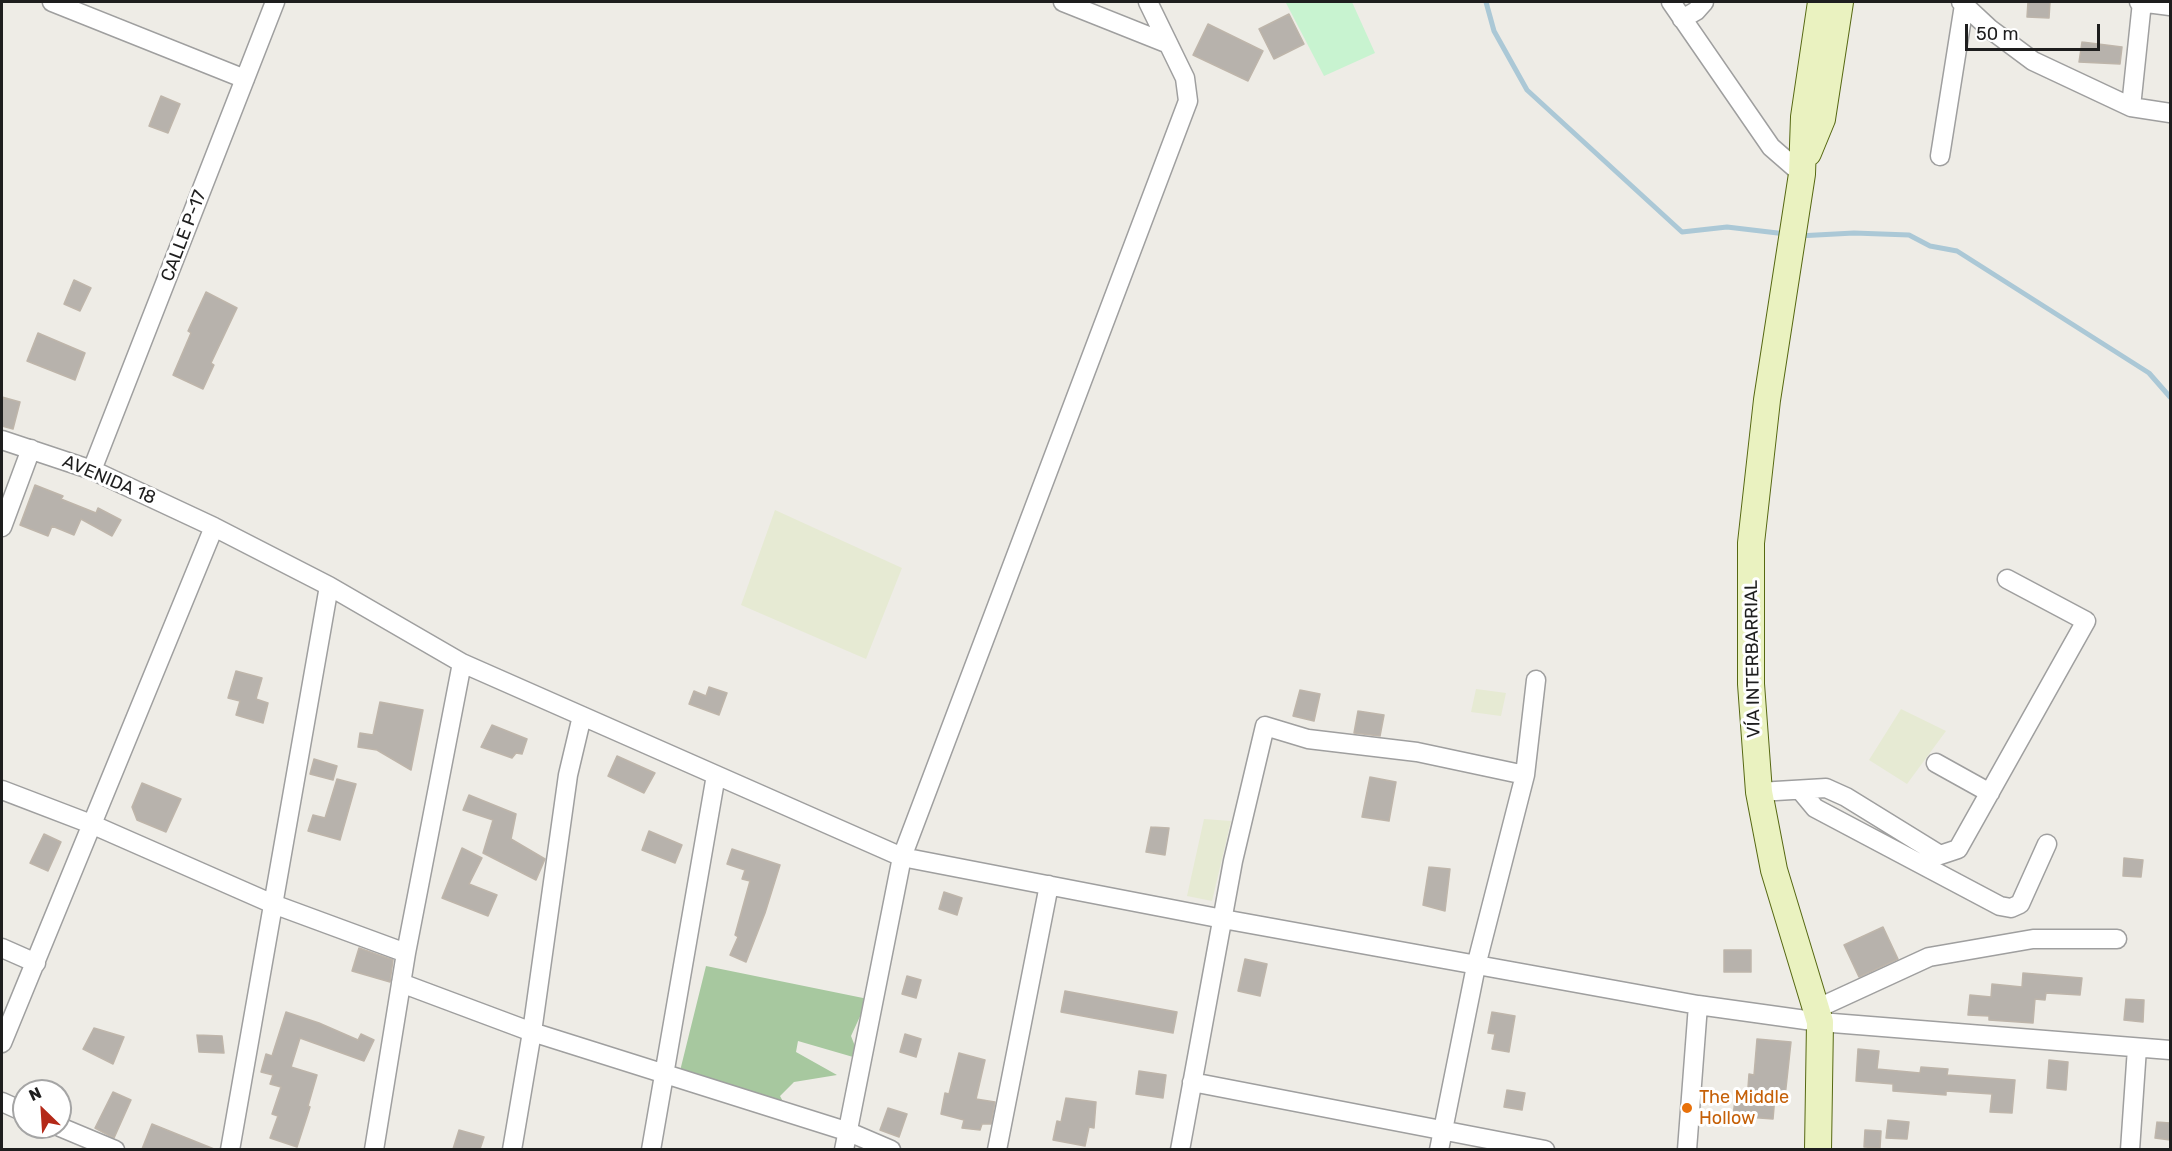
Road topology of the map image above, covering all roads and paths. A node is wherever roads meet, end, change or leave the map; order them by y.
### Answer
1 (52, 2) edge
2 (275, 2) edge
3 (1063, 2) edge
4 (1148, 2) edge
5 (1671, 2) edge
6 (1704, 2) edge
7 (1821, 2) edge
8 (1840, 2) edge
9 (2141, 2) edge
10 (1963, 3) edge
11 (2170, 6) edge
12 (1682, 19) junction
13 (1166, 42) junction
14 (245, 79) junction
15 (2131, 107) junction
16 (2170, 112) edge
17 (1940, 156) dead end
18 (1802, 175) junction
19 (2, 440) edge
20 (31, 449) junction
21 (92, 470) junction
22 (2, 527) edge
23 (214, 527) junction
24 (2007, 579) dead end
25 (329, 586) junction
26 (462, 663) junction
27 (1536, 680) dead end
28 (582, 716) junction
29 (1936, 763) dead end
30 (716, 775) junction
31 (1525, 775) junction
32 (2, 790) edge
33 (1800, 790) junction
34 (1759, 792) junction
35 (1990, 794) junction
36 (91, 824) junction
37 (2047, 844) dead end
38 (902, 857) junction
39 (1048, 885) junction
40 (273, 904) junction
41 (1223, 919) junction
42 (2117, 939) dead end
43 (2, 948) edge
44 (406, 952) junction
45 (36, 963) junction
46 (1476, 966) junction
47 (401, 982) junction
48 (1698, 1005) junction
49 (1818, 1015) junction
50 (532, 1032) junction
51 (2, 1043) edge
52 (2137, 1048) junction
53 (2170, 1050) edge
54 (664, 1074) junction
55 (1192, 1082) junction
56 (1443, 1130) junction
57 (72, 1131) edge
58 (846, 1141) edge
59 (116, 1149) edge
60 (230, 1149) edge
61 (374, 1149) edge
62 (512, 1149) edge
63 (651, 1149) edge
64 (891, 1149) edge
65 (997, 1149) edge
66 (1180, 1149) edge
67 (1439, 1149) edge
68 (1545, 1149) edge
69 (1687, 1149) edge
70 (1818, 1149) edge
71 (2130, 1149) edge

1 - 14 street
2 - 14 street, CALLE P-17
3 - 13 street
4 - 13 street
5 - 12 street
6 - 12 street
7 - 18 main road, VÍA INTERBARRIAL
8 - 18 main road, VÍA INTERBARRIAL
9 - 11 street
9 - 15 street
10 - 15 street
10 - 17 street
12 - 18 street
13 - 38 street
14 - 21 street, CALLE P-17
15 - 16 street
18 - 34 main road, VÍA INTERBARRIAL
19 - 20 street, AVENIDA 18
20 - 21 street, AVENIDA 18
20 - 22 street
21 - 23 street, AVENIDA 18
23 - 25 street, AVENIDA 18
23 - 36 street
24 - 35 street
25 - 26 street, AVENIDA 18
25 - 40 street
26 - 28 street, AVENIDA 18
26 - 44 street
27 - 31 street
28 - 30 street, AVENIDA 18
28 - 50 street
29 - 35 street
30 - 38 street, AVENIDA 18
30 - 54 street
31 - 41 street
31 - 46 street
32 - 36 street
33 - 34 street
33 - 35 street
33 - 37 street
34 - 49 main road, VÍA INTERBARRIAL
36 - 40 street
36 - 45 street
38 - 39 street, AVENIDA 18
38 - 58 street
39 - 41 street, AVENIDA 18
39 - 65 street
40 - 44 street
40 - 60 street
41 - 46 street, AVENIDA 18
41 - 55 street
42 - 49 street
43 - 45 street
44 - 47 street
45 - 51 street
46 - 48 street, AVENIDA 18
46 - 56 street
47 - 50 street
47 - 61 street
48 - 49 street, AVENIDA 18
48 - 69 street
49 - 52 street, AVENIDA 18
49 - 70 main road, VÍA INTERBARRIAL
50 - 54 street
50 - 62 street
52 - 53 street, AVENIDA 18
52 - 71 street
54 - 58 street
54 - 63 street
55 - 56 street
55 - 66 street
56 - 67 street
56 - 68 street
57 - 59 street
58 - 64 street

